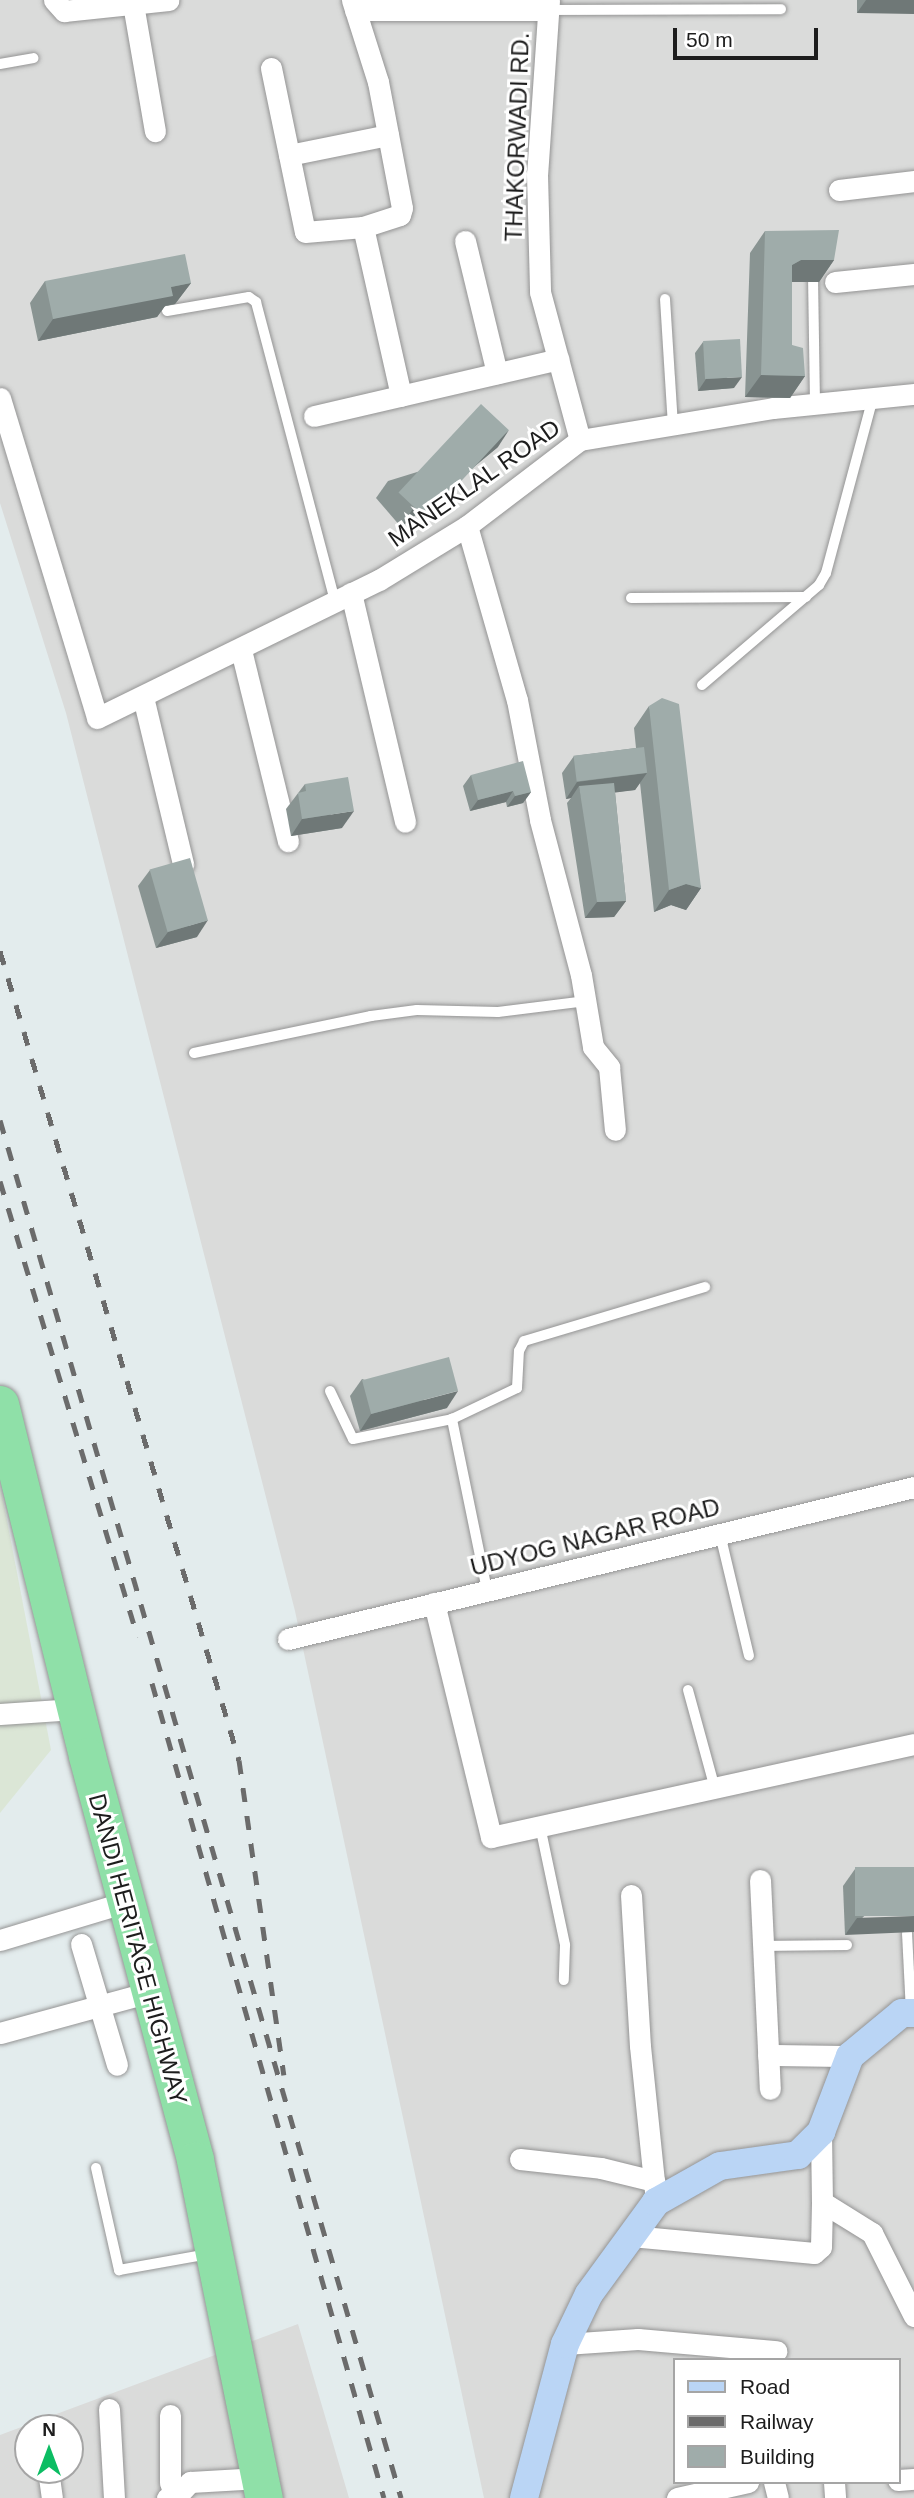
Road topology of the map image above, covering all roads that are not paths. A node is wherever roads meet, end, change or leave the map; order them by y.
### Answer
1 (54, 0) edge
2 (168, 0) edge
3 (133, 4) junction
4 (354, 5) edge
5 (454, 5) edge
6 (548, 5) edge
7 (781, 9) dead end
8 (33, 58) dead end
9 (0, 64) edge
10 (271, 68) dead end
11 (155, 131) dead end
12 (388, 135) junction
13 (289, 155) junction
14 (914, 181) edge
15 (839, 190) dead end
16 (363, 227) junction
17 (465, 241) dead end
18 (914, 274) edge
19 (813, 276) edge
20 (835, 282) dead end
21 (665, 299) dead end
22 (167, 311) edge
23 (558, 359) junction
24 (497, 373) junction
25 (914, 394) edge
26 (401, 396) junction
27 (0, 398) edge
28 (873, 398) junction
29 (815, 404) junction
30 (314, 416) dead end
31 (673, 425) junction
32 (580, 439) junction
33 (467, 526) junction
34 (343, 597) junction
35 (806, 597) junction
36 (631, 598) dead end
37 (241, 650) junction
38 (702, 685) dead end
39 (144, 697) junction
40 (405, 822) dead end
41 (288, 841) dead end
42 (183, 864) edge
43 (586, 1001) junction
44 (194, 1053) dead end
45 (615, 1130) dead end
46 (705, 1287) dead end
47 (330, 1391) dead end
48 (0, 1404) edge
49 (452, 1419) junction
50 (8, 1468) edge
51 (914, 1487) edge
52 (720, 1534) junction
53 (487, 1590) junction
54 (434, 1603) junction
55 (288, 1639) dead end
56 (749, 1656) dead end
57 (688, 1690) dead end
58 (75, 1709) junction
59 (0, 1714) edge
60 (914, 1744) edge
61 (714, 1785) junction
62 (540, 1826) junction
63 (760, 1880) dead end
64 (631, 1895) dead end
65 (126, 1902) junction
66 (907, 1933) edge
67 (0, 1940) edge
68 (81, 1944) dead end
69 (847, 1945) dead end
70 (763, 1946) junction
71 (564, 1980) dead end
72 (150, 1992) junction
73 (100, 2006) junction
74 (912, 2013) edge
75 (0, 2033) edge
76 (768, 2055) junction
77 (850, 2056) junction
78 (117, 2065) dead end
79 (770, 2090) dead end
80 (821, 2133) junction
81 (520, 2159) dead end
82 (96, 2168) dead end
83 (655, 2191) junction
84 (822, 2202) junction
85 (631, 2236) junction
86 (214, 2253) junction
87 (914, 2316) edge
88 (565, 2344) junction
89 (776, 2351) dead end
90 (109, 2409) dead end
91 (170, 2414) dead end
92 (735, 2484) edge
93 (262, 2488) edge
94 (685, 2492) edge
95 (114, 2498) edge
96 (173, 2498) edge
97 (524, 2498) edge

1 - 3 street
2 - 3 street
3 - 11 street
4 - 5 street
4 - 12 street
5 - 6 street
6 - 7 lane
6 - 23 street, THAKORWADI RD.
8 - 9 lane
10 - 13 street
12 - 13 street
12 - 16 street
13 - 16 street
14 - 15 street
16 - 26 street
17 - 24 street
18 - 20 street
19 - 29 lane
21 - 31 lane
22 - 34 lane
23 - 24 street
23 - 32 street, THAKORWADI RD.
24 - 26 street
25 - 28 street, MANEKLAL ROAD
26 - 30 street
27 - 39 street, MANEKLAL ROAD
28 - 29 street, MANEKLAL ROAD
28 - 35 lane
29 - 31 street, MANEKLAL ROAD
31 - 32 street, MANEKLAL ROAD
32 - 33 street, MANEKLAL ROAD
33 - 34 street, MANEKLAL ROAD
33 - 43 street
34 - 37 street, MANEKLAL ROAD
34 - 40 street
35 - 36 lane
35 - 38 lane
37 - 39 street, MANEKLAL ROAD
37 - 41 street
39 - 42 street
43 - 44 lane
43 - 45 street
46 - 49 lane
47 - 49 lane
48 - 50 highway, DANDI HERITAGE HIGHWAY
49 - 53 lane
50 - 58 highway, DANDI HERITAGE HIGHWAY
51 - 52 street, UDYOG NAGAR ROAD
52 - 53 street, UDYOG NAGAR ROAD
52 - 56 lane
53 - 54 street, UDYOG NAGAR ROAD
54 - 55 street, UDYOG NAGAR ROAD
54 - 62 street
57 - 61 lane
58 - 59 street
58 - 65 highway, DANDI HERITAGE HIGHWAY
60 - 61 street
61 - 62 street
62 - 71 lane
63 - 70 street
64 - 83 street
65 - 67 street
65 - 72 highway, DANDI HERITAGE HIGHWAY
66 - 74 lane
68 - 73 street
69 - 70 lane
70 - 76 street
72 - 73 street
72 - 86 highway, DANDI HERITAGE HIGHWAY
73 - 75 street
73 - 78 street
74 - 77 main road
76 - 77 street
76 - 79 street
77 - 80 main road
80 - 83 main road
80 - 84 street
81 - 83 street
82 - 86 lane
83 - 85 main road
84 - 85 street
84 - 87 street
85 - 88 main road
86 - 93 highway, DANDI HERITAGE HIGHWAY
88 - 89 street
88 - 97 main road
90 - 95 street
91 - 96 street
92 - 94 street
93 - 96 street

